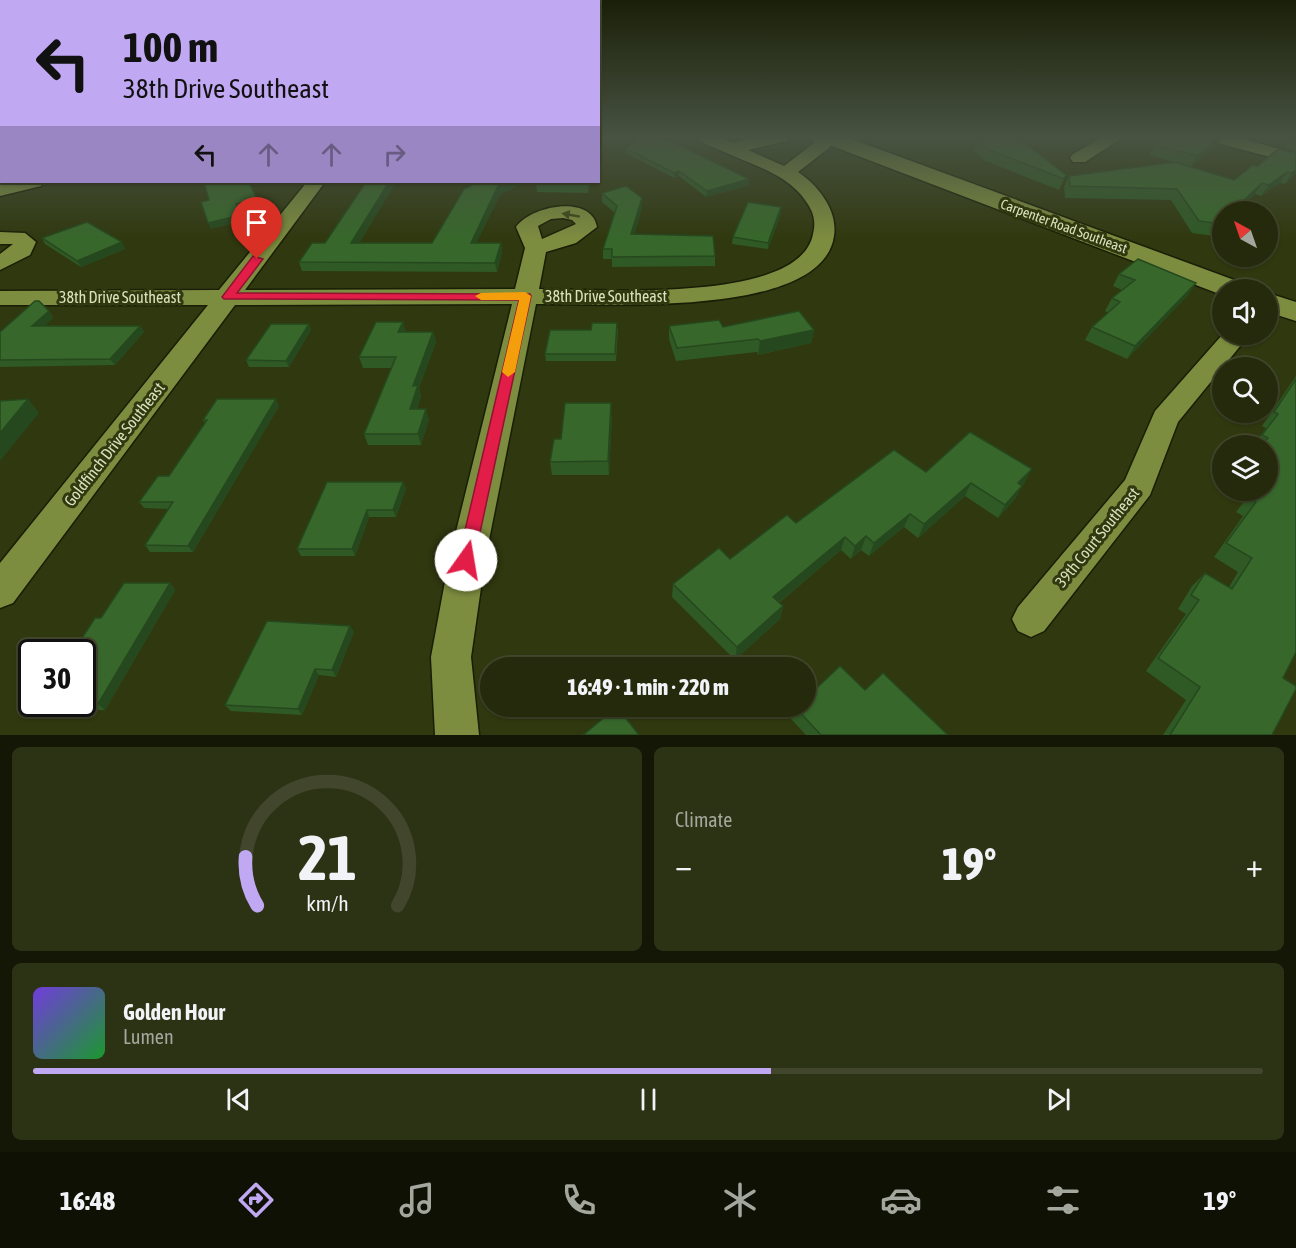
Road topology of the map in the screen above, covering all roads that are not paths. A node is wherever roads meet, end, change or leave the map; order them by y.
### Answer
1 (782, 171) edge
2 (918, 171) edge
3 (786, 173) joint
4 (30, 183) edge
5 (309, 183) edge
6 (0, 190) edge
7 (0, 238) edge
8 (536, 248) dead end
9 (0, 263) edge
10 (1212, 281) edge
11 (525, 296) junction
12 (228, 297) junction
13 (0, 298) edge
14 (1278, 306) edge
15 (1296, 312) edge
16 (1228, 345) edge
17 (0, 591) edge
18 (1031, 619) dead end
19 (457, 735) edge

1 - 3 street, 38th Drive Southeast
2 - 10 street, Carpenter Road Southeast
3 - 11 street, 38th Drive Southeast
4 - 6 street
5 - 12 street, Goldfinch Drive Southeast
7 - 9 street
8 - 11 street
11 - 12 street, 38th Drive Southeast
11 - 19 street
12 - 13 street, 38th Drive Southeast
12 - 17 street, Goldfinch Drive Southeast
14 - 15 street
16 - 18 street, 39th Court Southeast

